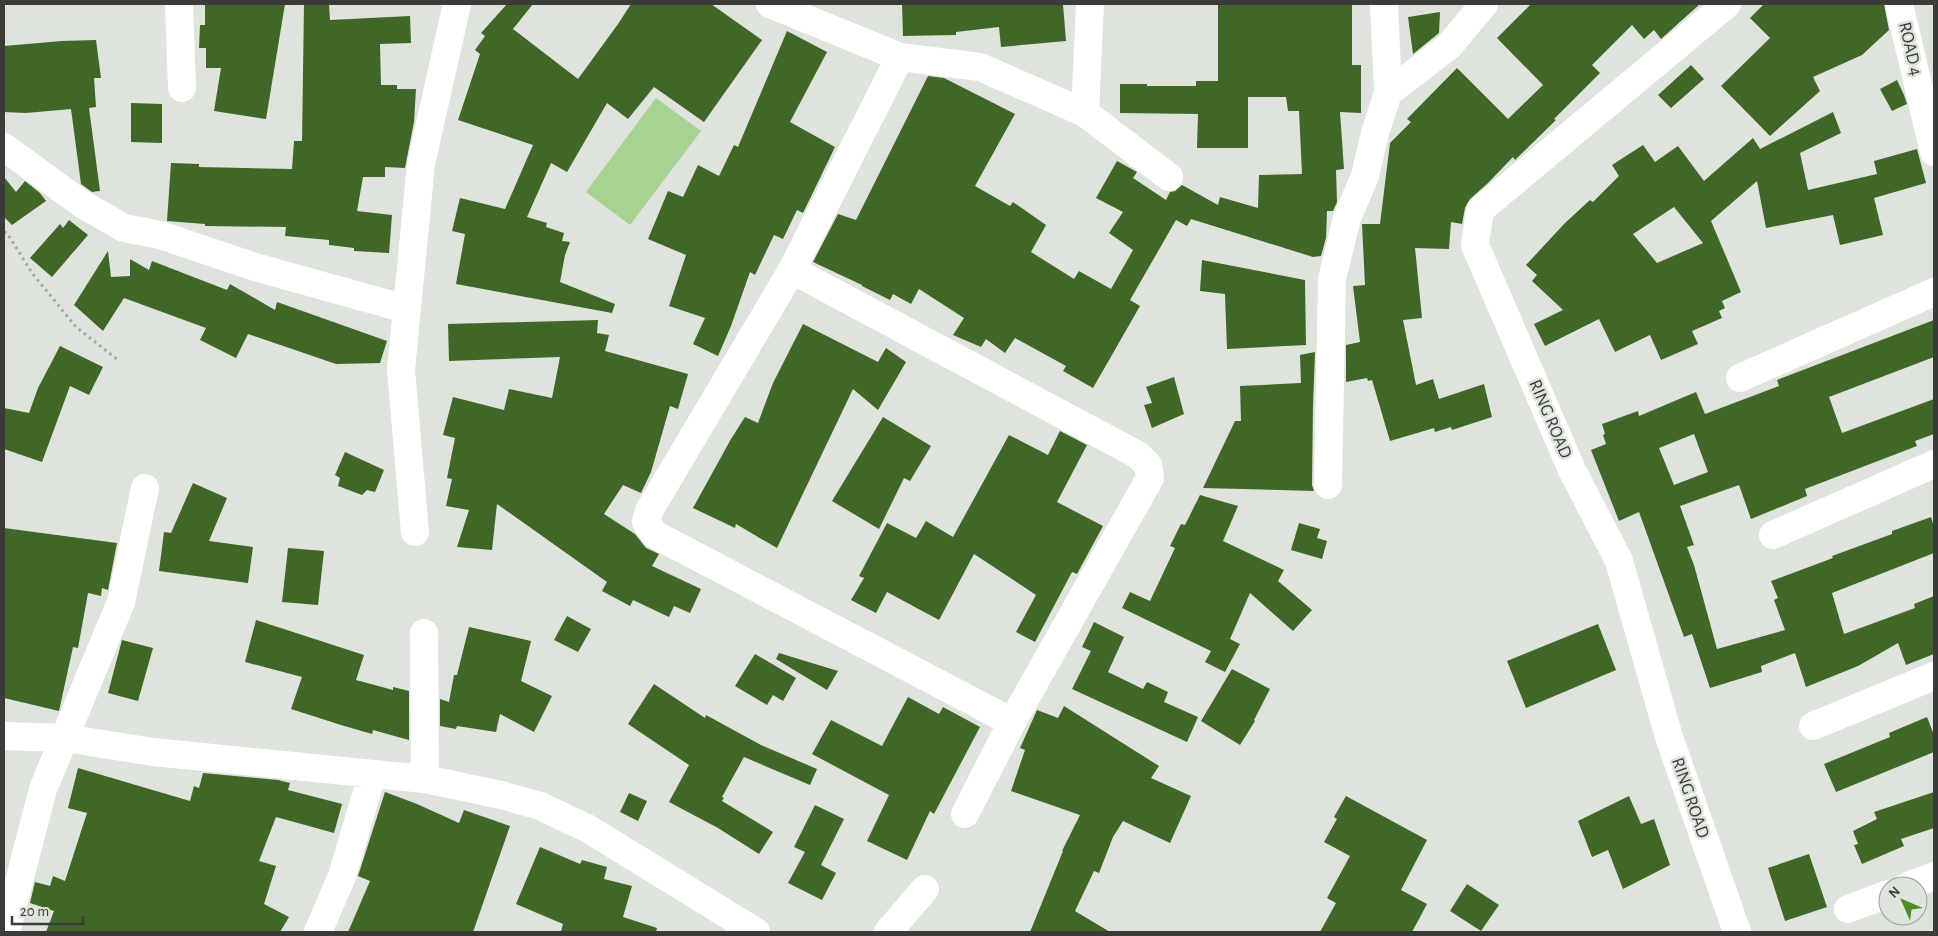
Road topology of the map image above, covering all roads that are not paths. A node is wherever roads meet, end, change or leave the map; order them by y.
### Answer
1 (179, 4) edge
2 (457, 4) edge
3 (770, 4) edge
4 (1090, 4) edge
5 (1384, 4) edge
6 (1484, 4) edge
7 (1727, 4) edge
8 (1899, 4) edge
9 (900, 57) junction
10 (182, 88) dead end
11 (1388, 93) junction
12 (1085, 113) junction
13 (4, 148) edge
14 (1934, 152) edge
15 (1169, 177) dead end
16 (792, 270) junction
17 (1934, 292) edge
18 (406, 309) junction
19 (1740, 378) dead end
20 (1934, 464) edge
21 (1328, 485) dead end
22 (145, 488) dead end
23 (415, 532) dead end
24 (1773, 535) dead end
25 (424, 633) dead end
26 (1934, 676) edge
27 (1012, 722) junction
28 (1813, 726) dead end
29 (4, 736) edge
30 (65, 738) junction
31 (372, 775) junction
32 (426, 779) junction
33 (965, 814) dead end
34 (925, 888) dead end
35 (1878, 898) edge
36 (1848, 909) dead end
37 (6, 932) edge
38 (318, 932) edge
39 (756, 932) edge
40 (888, 932) edge
41 (1737, 932) edge

1 - 10 street
2 - 18 street
3 - 9 street
4 - 12 street
5 - 11 street
6 - 11 street
7 - 41 street, RING ROAD
8 - 14 street, ROAD 4
9 - 12 street
9 - 16 street
11 - 21 street
12 - 15 street
13 - 18 street
16 - 27 street
16 - 27 street
17 - 19 street
18 - 23 street
20 - 24 street
22 - 30 street
25 - 32 street
26 - 28 street
27 - 33 street
29 - 30 street
30 - 31 street
30 - 37 street
31 - 32 street
31 - 38 street
32 - 39 street
34 - 40 street
35 - 36 street

